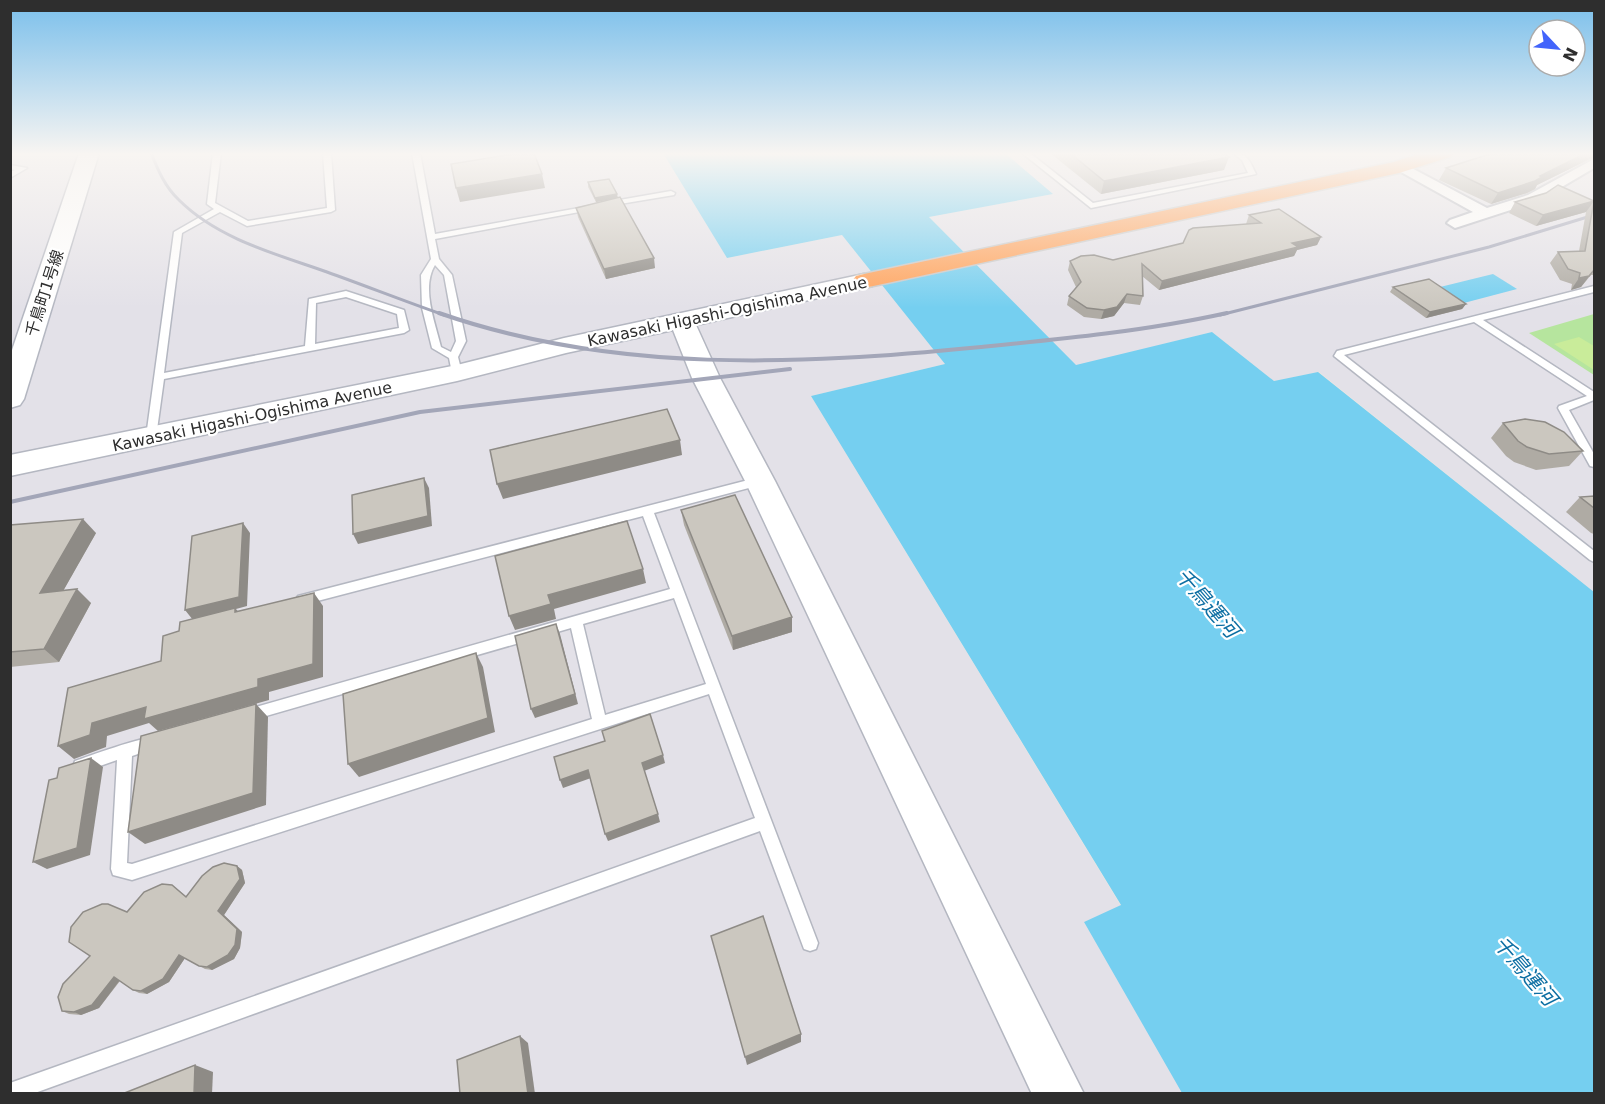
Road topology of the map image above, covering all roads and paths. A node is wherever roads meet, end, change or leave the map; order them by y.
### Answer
1 (72, 205) edge
2 (212, 205) edge
3 (331, 205) edge
4 (426, 205) edge
5 (608, 205) edge
6 (1221, 205) edge
7 (1470, 205) edge
8 (1513, 205) edge
9 (219, 209) junction
10 (1486, 213) junction
11 (1455, 223) dead end
12 (432, 237) junction
13 (435, 259) junction
14 (864, 281) joint
15 (1593, 291) edge
16 (1476, 319) junction
17 (682, 321) junction
18 (310, 349) junction
19 (455, 365) junction
20 (159, 377) junction
21 (1594, 397) edge
22 (10, 399) edge
23 (151, 437) junction
24 (1594, 464) edge
25 (10, 466) edge
26 (760, 481) junction
27 (647, 510) junction
28 (1594, 557) edge
29 (678, 592) junction
30 (291, 602) edge
31 (576, 621) junction
32 (713, 687) junction
33 (238, 718) edge
34 (600, 723) junction
35 (170, 737) edge
36 (125, 750) junction
37 (73, 768) edge
38 (765, 822) junction
39 (810, 943) dead end
40 (10, 1092) edge
41 (1059, 1094) edge

1 - 22 street, 千鳥町1号線
2 - 9 lane
3 - 9 lane
4 - 12 lane
5 - 12 lane
6 - 14 highway, Kawasaki Higashi-Ogishima Avenue
7 - 10 street
8 - 10 street
9 - 20 lane
10 - 11 street
12 - 13 lane
13 - 19 lane
13 - 19 lane
14 - 17 street, Kawasaki Higashi-Ogishima Avenue
15 - 16 lane
16 - 21 lane
16 - 28 lane
17 - 19 street, Kawasaki Higashi-Ogishima Avenue
17 - 26 street
18 - 18 lane
18 - 20 lane
19 - 23 street, Kawasaki Higashi-Ogishima Avenue
20 - 23 lane
21 - 24 lane
23 - 25 street, Kawasaki Higashi-Ogishima Avenue
26 - 27 lane
26 - 41 street
27 - 29 lane
27 - 30 lane
29 - 31 lane
29 - 32 lane
31 - 33 lane
31 - 34 lane
32 - 34 lane
32 - 38 lane
34 - 36 lane
35 - 36 lane
36 - 37 lane
38 - 39 lane
38 - 40 lane

